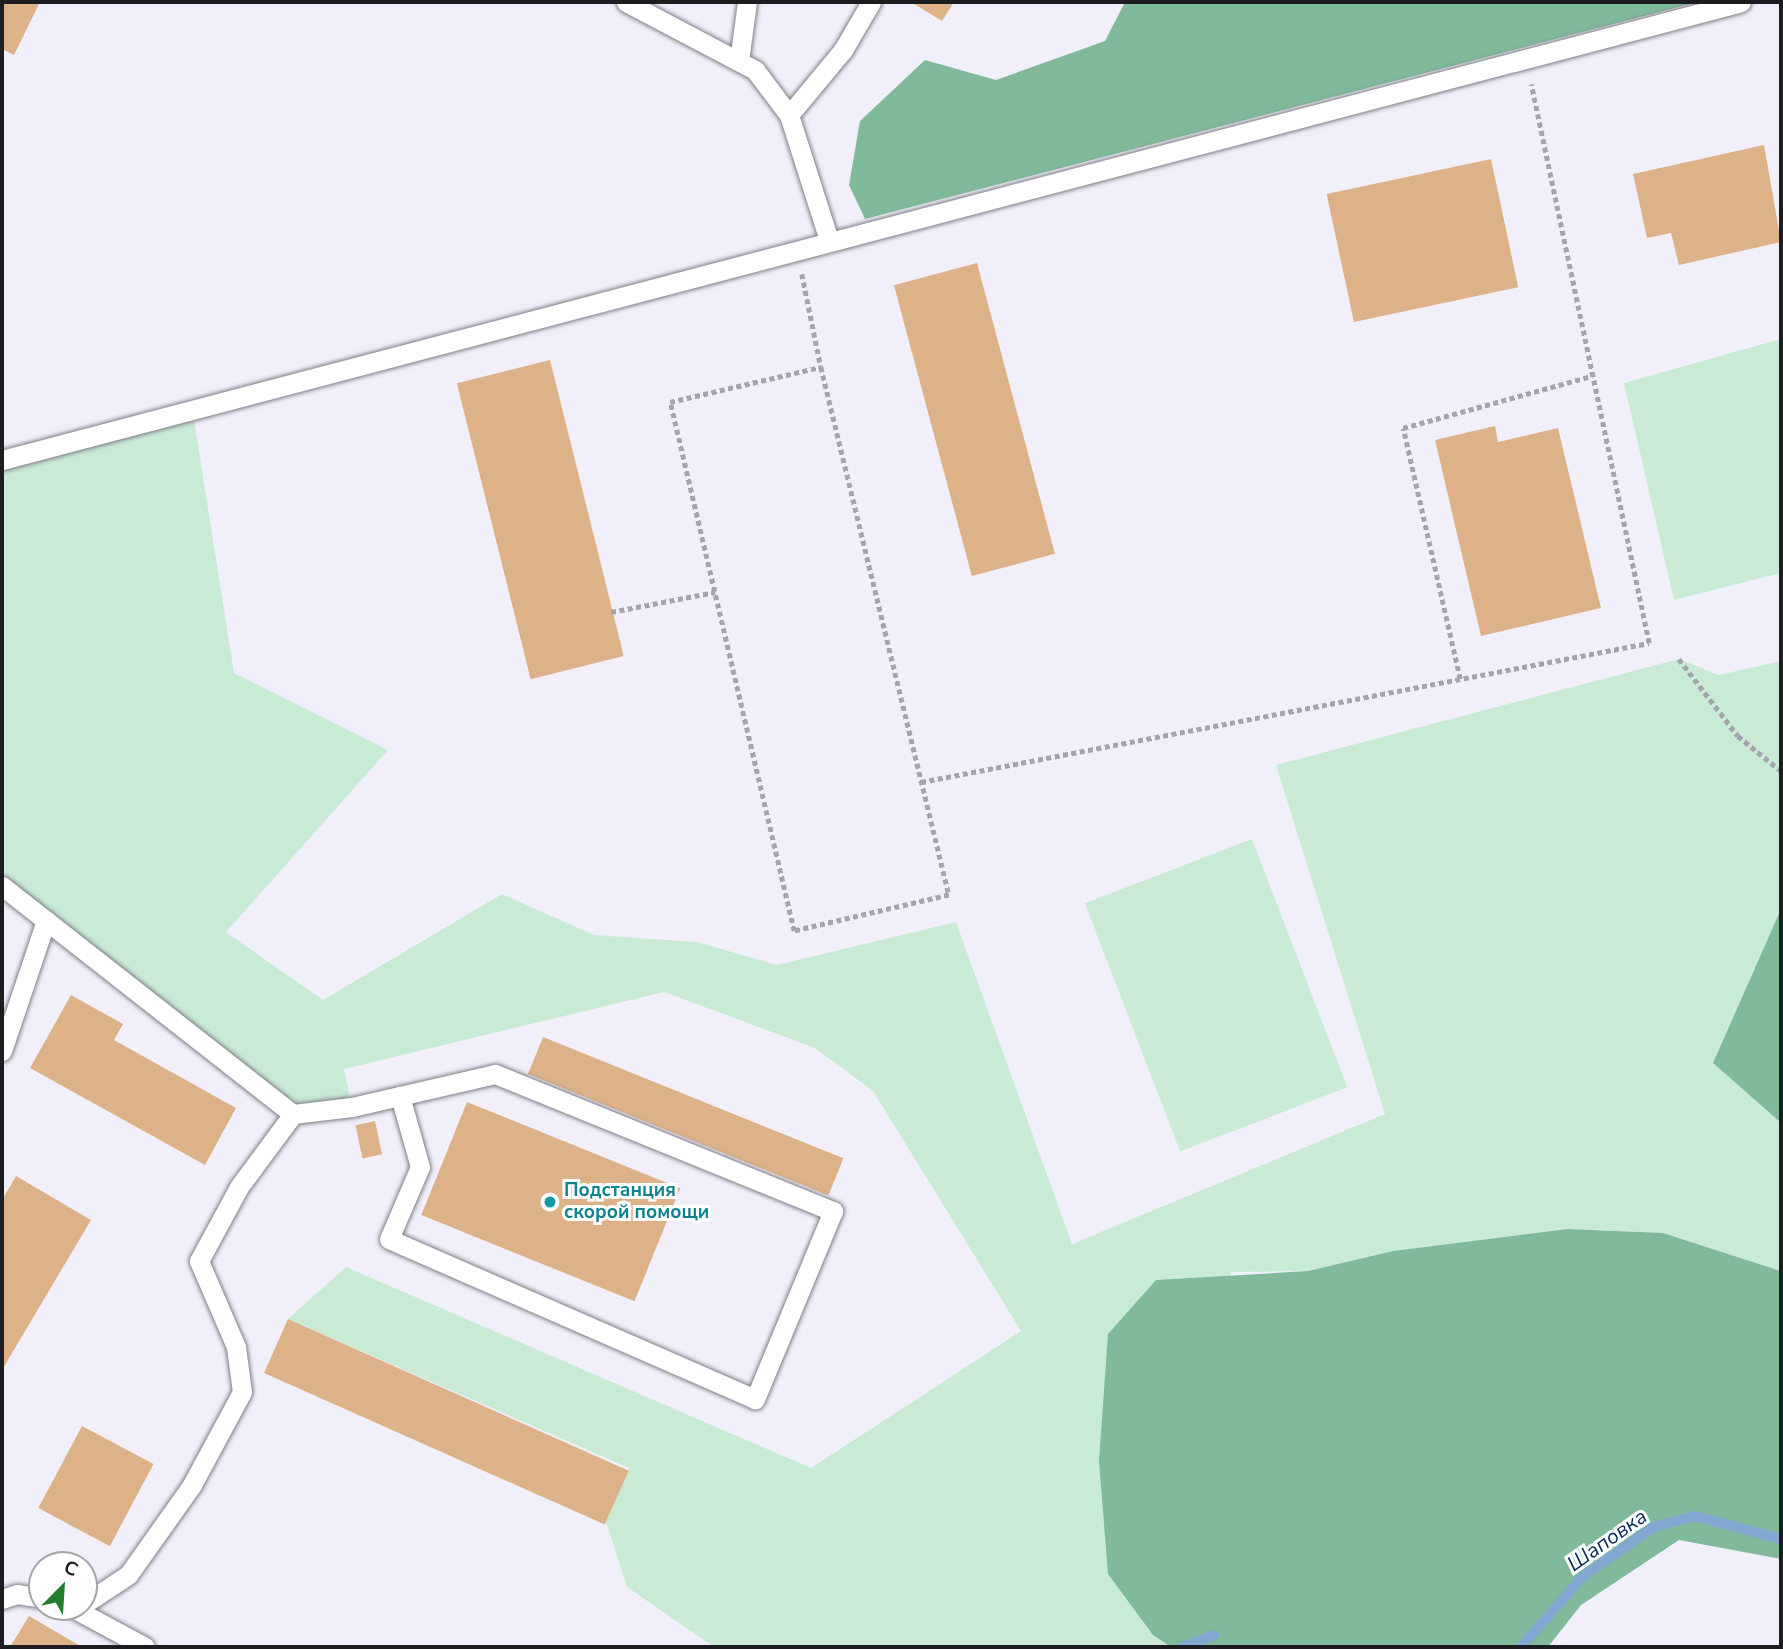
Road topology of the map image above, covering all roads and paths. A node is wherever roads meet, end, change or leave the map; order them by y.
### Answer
1 (626, 2) edge
2 (747, 2) edge
3 (870, 2) edge
4 (1741, 2) edge
5 (1526, 58) junction
6 (739, 61) junction
7 (789, 115) junction
8 (829, 240) junction
9 (797, 249) junction
10 (821, 367) junction
11 (1592, 376) junction
12 (2, 460) edge
13 (715, 592) junction
14 (611, 612) dead end
15 (1679, 659) dead end
16 (1461, 679) junction
17 (1781, 771) edge
18 (921, 782) junction
19 (2, 886) edge
20 (46, 920) junction
21 (2, 1051) edge
22 (400, 1096) junction
23 (293, 1114) junction
24 (98, 1594) edge
25 (28, 1596) edge
26 (2, 1599) edge
27 (98, 1619) edge
28 (145, 1647) edge

1 - 6 lane
2 - 6 lane
3 - 7 lane
4 - 5 lane
5 - 8 lane
5 - 11 path
6 - 7 lane
7 - 8 lane
8 - 9 lane
9 - 10 path
9 - 12 lane
10 - 13 path
10 - 18 path
11 - 16 path
11 - 16 path
13 - 14 path
13 - 18 path
15 - 17 path
16 - 18 path
19 - 20 lane
20 - 21 lane
20 - 23 lane
22 - 22 lane
22 - 23 lane
23 - 24 lane
25 - 26 lane
27 - 28 lane

